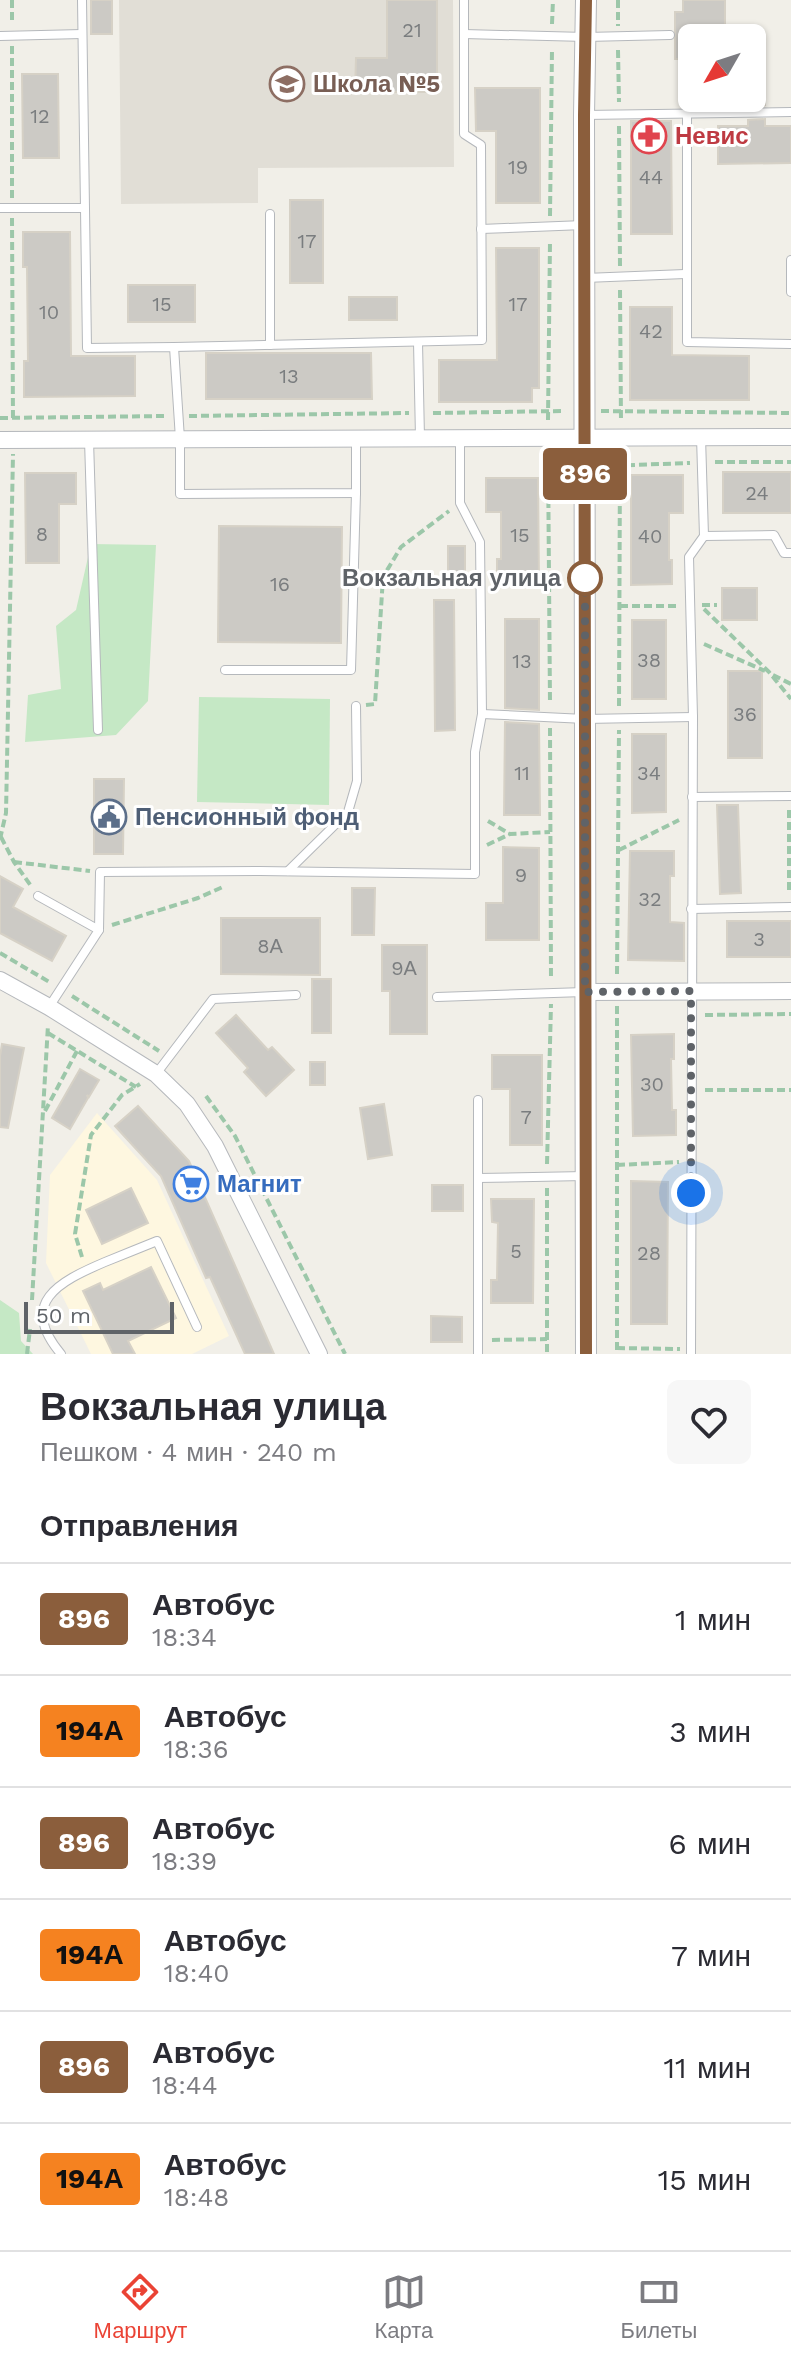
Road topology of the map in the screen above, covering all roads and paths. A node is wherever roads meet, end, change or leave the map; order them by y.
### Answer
1 (12, 0) edge
2 (82, 0) edge
3 (464, 0) edge
4 (553, 0) edge
5 (586, 0) edge
6 (618, 0) edge
7 (82, 34) junction
8 (464, 34) junction
9 (12, 35) junction
10 (670, 35) dead end
11 (0, 36) edge
12 (552, 36) junction
13 (618, 36) junction
14 (586, 37) junction
15 (791, 112) edge
16 (687, 114) junction
17 (584, 115) junction
18 (619, 115) junction
19 (0, 208) edge
20 (11, 208) junction
21 (84, 208) junction
22 (270, 214) dead end
23 (584, 225) junction
24 (550, 226) junction
25 (481, 229) junction
26 (791, 260) edge
27 (685, 274) junction
28 (620, 277) junction
29 (585, 278) junction
30 (791, 292) edge
31 (418, 342) junction
32 (791, 344) edge
33 (270, 345) junction
34 (174, 347) junction
35 (548, 411) junction
36 (585, 411) junction
37 (621, 411) junction
38 (420, 413) junction
39 (791, 413) edge
40 (178, 416) junction
41 (0, 418) edge
42 (14, 419) junction
43 (701, 436) junction
44 (460, 437) junction
45 (547, 437) junction
46 (585, 437) junction
47 (620, 437) junction
48 (791, 437) edge
49 (356, 438) junction
50 (420, 438) junction
51 (180, 439) junction
52 (7, 440) edge
53 (89, 440) junction
54 (702, 462) junction
55 (791, 462) edge
56 (585, 466) junction
57 (620, 466) junction
58 (549, 469) junction
59 (356, 493) junction
60 (460, 503) junction
61 (704, 536) junction
62 (791, 553) edge
63 (717, 605) dead end
64 (620, 606) junction
65 (689, 606) junction
66 (690, 638) junction
67 (225, 670) dead end
68 (769, 672) junction
69 (791, 684) edge
70 (791, 699) edge
71 (356, 706) joint
72 (482, 714) junction
73 (550, 717) junction
74 (693, 717) junction
75 (619, 718) junction
76 (585, 719) junction
77 (98, 730) dead end
78 (790, 796) edge
79 (692, 797) junction
80 (3, 812) edge
81 (475, 813) junction
82 (692, 813) junction
83 (550, 832) junction
84 (510, 834) junction
85 (0, 838) edge
86 (618, 850) junction
87 (475, 851) junction
88 (14, 862) junction
89 (260, 871) junction
90 (288, 871) junction
91 (100, 872) junction
92 (38, 896) joint
93 (790, 907) edge
94 (691, 909) junction
95 (99, 930) junction
96 (0, 980) edge
97 (691, 991) junction
98 (791, 991) edge
99 (585, 992) junction
100 (617, 992) junction
101 (551, 993) junction
102 (296, 995) dead end
103 (437, 997) dead end
104 (49, 1007) junction
105 (791, 1014) edge
106 (691, 1015) junction
107 (48, 1033) junction
108 (77, 1051) junction
109 (156, 1074) junction
110 (136, 1087) junction
111 (691, 1089) junction
112 (791, 1090) edge
113 (478, 1100) dead end
114 (44, 1113) junction
115 (691, 1162) junction
116 (617, 1165) junction
117 (586, 1176) junction
118 (547, 1177) junction
119 (478, 1178) junction
120 (86, 1270) junction
121 (31, 1306) dead end
122 (31, 1320) dead end
123 (197, 1327) dead end
124 (547, 1339) junction
125 (478, 1340) junction
126 (617, 1351) edge
127 (691, 1351) edge
128 (27, 1354) edge
129 (61, 1354) edge
130 (319, 1354) edge
131 (478, 1354) edge
132 (547, 1354) edge
133 (586, 1354) edge

1 - 9 path
2 - 7 lane
3 - 8 lane
4 - 12 path
5 - 14 street
6 - 13 path
7 - 9 lane
7 - 21 lane
8 - 12 lane
8 - 25 lane
9 - 11 lane
9 - 20 path
10 - 13 lane
12 - 14 lane
12 - 24 path
13 - 14 lane
13 - 18 path
14 - 17 street
15 - 16 lane
16 - 18 lane
16 - 27 lane
17 - 18 lane
17 - 23 street
18 - 28 path
19 - 20 lane
20 - 21 lane
20 - 42 path
21 - 34 lane
22 - 33 lane
23 - 24 lane
23 - 29 street
24 - 25 lane
24 - 35 path
25 - 31 lane
26 - 30 lane
27 - 28 lane
27 - 32 lane
28 - 29 lane
28 - 37 path
29 - 36 street
31 - 33 lane
31 - 38 lane
33 - 34 lane
34 - 40 lane
35 - 36 path
35 - 38 path
35 - 45 path
36 - 37 path
36 - 46 street
37 - 39 path
37 - 47 path
38 - 40 path
38 - 50 lane
40 - 42 path
40 - 51 lane
41 - 42 path
42 - 52 path
43 - 47 street
43 - 48 street
43 - 54 lane
44 - 45 street
44 - 50 street
44 - 60 lane
45 - 46 street
45 - 58 path
46 - 47 street
46 - 56 street
47 - 57 path
49 - 50 street
49 - 51 street
49 - 59 lane
51 - 53 street
51 - 59 lane
52 - 53 street
52 - 80 path
53 - 77 lane
54 - 55 path
54 - 57 path
54 - 61 lane
56 - 57 path
56 - 58 path
56 - 76 street
57 - 64 path
58 - 73 path
59 - 67 lane
60 - 71 path
60 - 72 lane
61 - 62 lane
61 - 65 lane
63 - 68 path
64 - 65 path
64 - 75 path
65 - 66 lane
66 - 68 path
66 - 74 lane
68 - 69 path
68 - 70 path
71 - 90 lane
72 - 73 lane
72 - 81 lane
73 - 76 lane
73 - 83 path
74 - 75 lane
74 - 79 lane
75 - 76 lane
75 - 86 path
76 - 99 street
78 - 79 lane
78 - 93 path
79 - 82 lane
80 - 85 path
81 - 84 path
81 - 87 lane
82 - 86 path
82 - 94 lane
83 - 84 path
83 - 101 path
84 - 87 path
85 - 88 path
86 - 100 path
87 - 90 lane
88 - 91 path
88 - 92 path
89 - 90 lane
89 - 91 lane
89 - 95 path
91 - 95 lane
92 - 95 lane
93 - 94 lane
94 - 97 lane
95 - 104 lane
96 - 104 street
97 - 98 street
97 - 100 street
97 - 106 lane
99 - 100 street
99 - 101 lane
99 - 117 street
100 - 116 path
101 - 103 lane
101 - 118 path
102 - 109 lane
104 - 107 path
104 - 109 street
105 - 106 path
106 - 111 lane
107 - 108 path
107 - 114 path
108 - 110 path
108 - 114 path
109 - 110 path
109 - 130 street
110 - 120 path
111 - 112 path
111 - 115 lane
113 - 119 lane
114 - 121 path
115 - 116 path
115 - 127 lane
116 - 126 path
117 - 118 lane
117 - 133 street
118 - 119 lane
118 - 124 path
119 - 125 lane
120 - 123 lane
120 - 129 lane
122 - 128 path
124 - 125 path
124 - 132 path
125 - 131 lane
126 - 127 path

